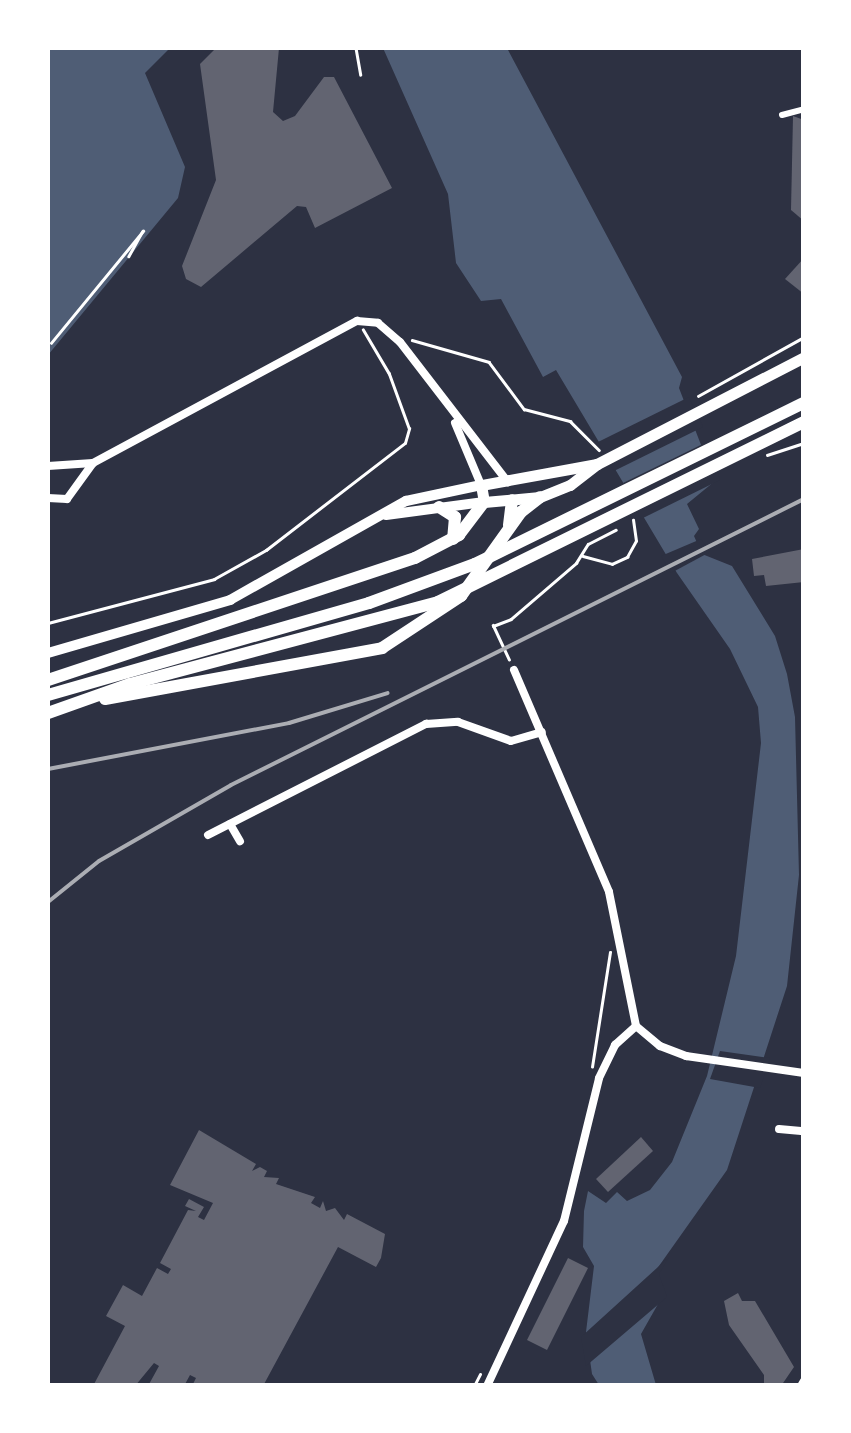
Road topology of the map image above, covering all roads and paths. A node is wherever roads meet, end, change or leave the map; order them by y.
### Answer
1 (356, 48) edge
2 (361, 75) dead end
3 (804, 109) edge
4 (782, 115) dead end
5 (129, 256) dead end
6 (363, 330) dead end
7 (804, 337) edge
8 (400, 342) junction
9 (51, 343) dead end
10 (804, 356) edge
11 (698, 396) dead end
12 (804, 402) edge
13 (451, 414) junction
14 (804, 422) edge
15 (595, 443) dead end
16 (804, 443) edge
17 (764, 450) junction
18 (93, 464) junction
19 (597, 464) junction
20 (48, 466) edge
21 (508, 482) junction
22 (480, 485) junction
23 (540, 497) joint
24 (48, 498) edge
25 (484, 502) junction
26 (439, 507) junction
27 (515, 509) junction
28 (377, 516) junction
29 (636, 531) dead end
30 (453, 539) junction
31 (48, 623) edge
32 (48, 653) edge
33 (514, 670) joint
34 (48, 680) edge
35 (48, 695) edge
36 (68, 704) junction
37 (48, 713) edge
38 (542, 732) junction
39 (230, 824) junction
40 (208, 835) dead end
41 (240, 841) dead end
42 (608, 936) dead end
43 (636, 1026) junction
44 (592, 1068) dead end
45 (804, 1072) edge
46 (778, 1129) dead end
47 (804, 1130) edge
48 (482, 1371) dead end
49 (474, 1386) edge
50 (487, 1386) edge

1 - 2 path
3 - 4 street
5 - 9 path
6 - 31 path
7 - 11 path
8 - 13 street
8 - 15 path
8 - 18 street
10 - 19 main road
12 - 35 main road
13 - 21 street
13 - 22 street
14 - 17 main road
16 - 17 path
17 - 36 main road
18 - 20 street
18 - 24 street
19 - 21 main road
19 - 23 main road
21 - 22 main road
21 - 27 main road
22 - 25 main road
22 - 28 street
23 - 27 main road
25 - 26 street
25 - 27 main road
25 - 30 main road
26 - 28 street
26 - 30 main road
27 - 36 main road
28 - 32 street
29 - 33 path
30 - 34 main road
33 - 38 street
36 - 37 main road
38 - 39 street
38 - 43 street
39 - 40 street
39 - 41 street
42 - 44 path
43 - 45 street
43 - 50 street
46 - 47 street
48 - 49 path

